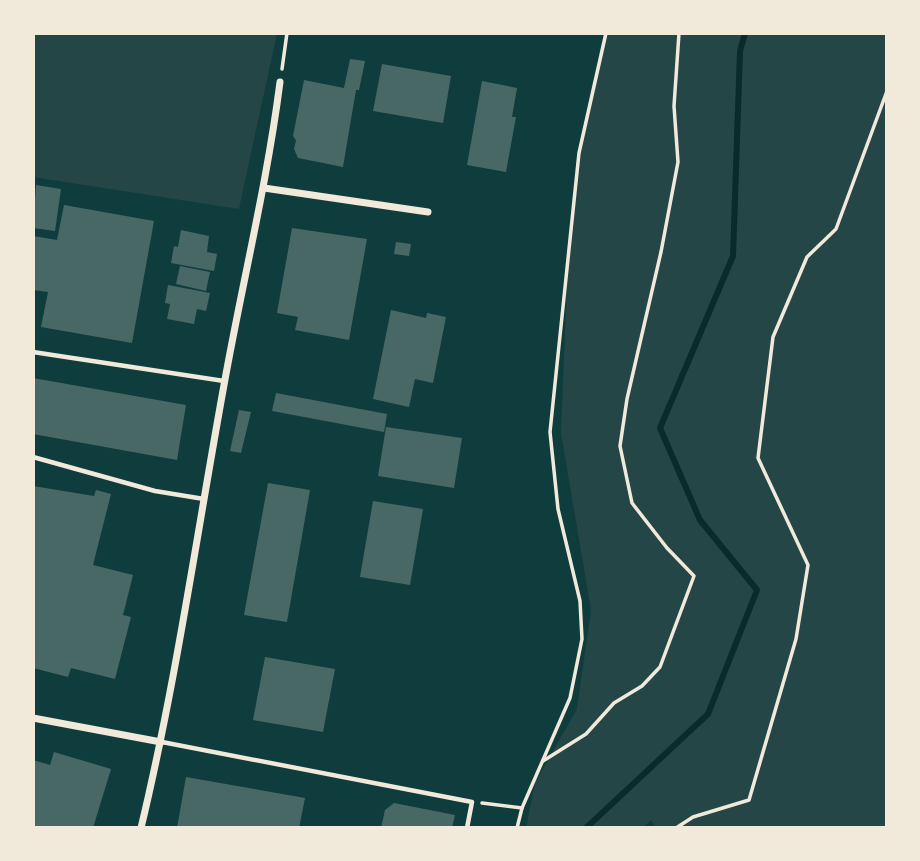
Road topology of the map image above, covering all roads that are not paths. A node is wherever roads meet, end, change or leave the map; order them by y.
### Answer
1 (280, 82) road end
2 (264, 188) junction
3 (428, 212) dead end
4 (33, 352) edge
5 (224, 381) junction
6 (33, 457) edge
7 (204, 499) junction
8 (33, 718) edge
9 (161, 741) junction
10 (141, 828) edge
11 (467, 828) edge

1 - 2 street
2 - 3 street
2 - 5 street
4 - 5 lane
5 - 7 street
6 - 7 lane
7 - 9 street
8 - 9 street
9 - 10 street
9 - 11 lane

